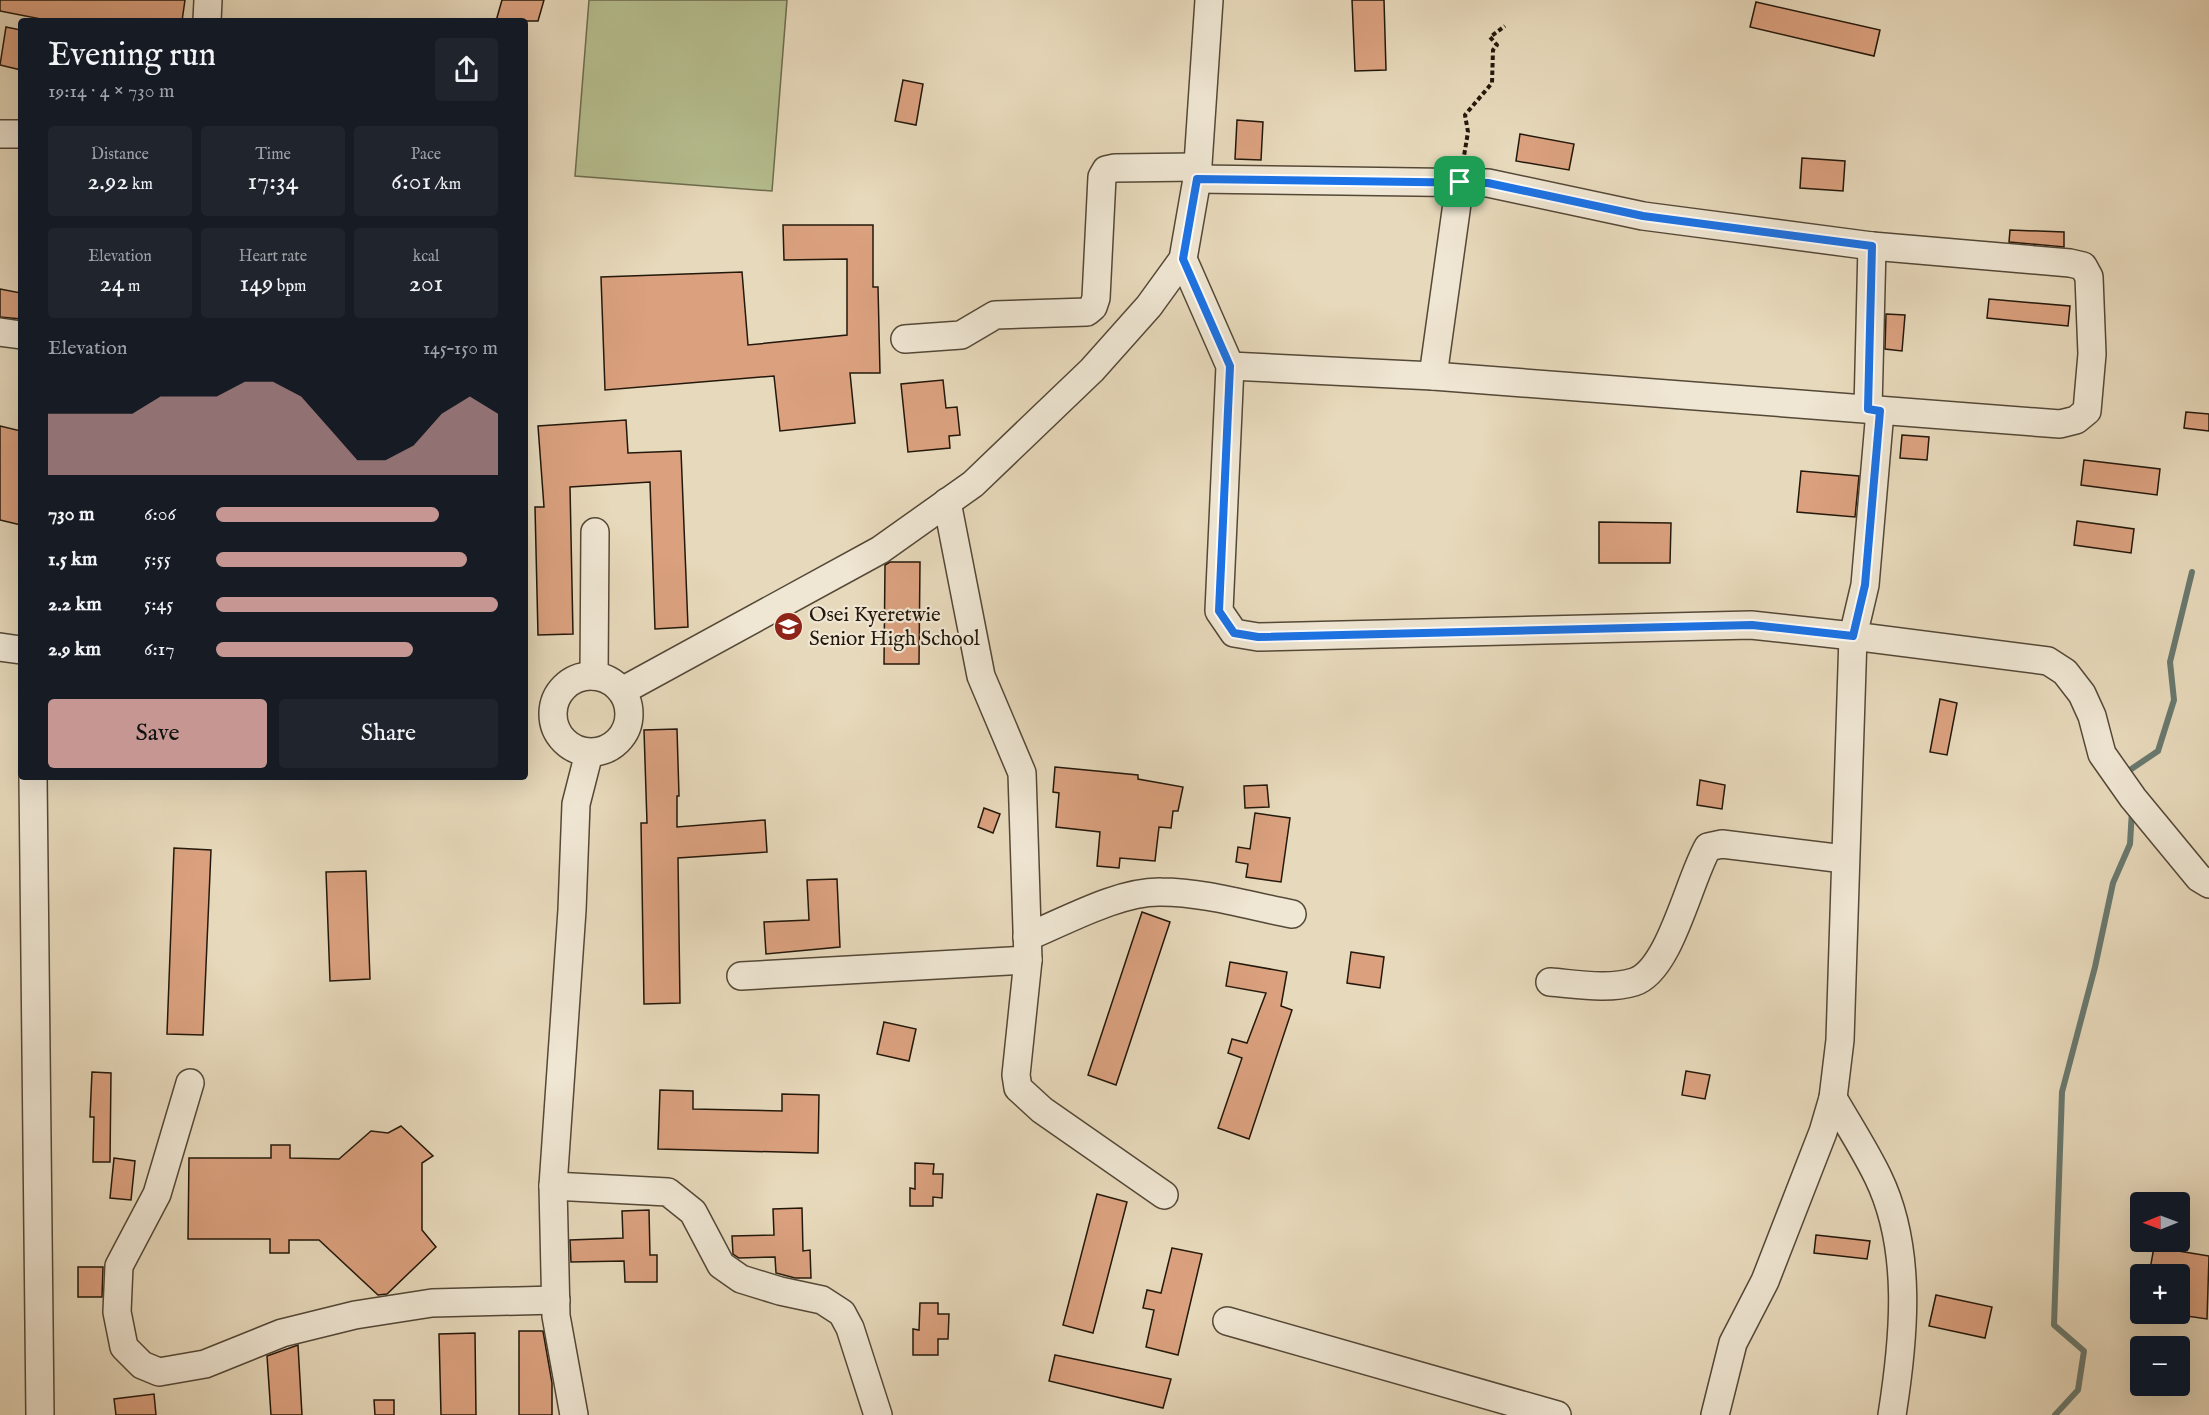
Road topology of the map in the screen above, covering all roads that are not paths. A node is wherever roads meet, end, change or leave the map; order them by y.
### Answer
1 (208, 0) edge
2 (1209, 0) edge
3 (207, 18) edge
4 (0, 134) edge
5 (18, 134) edge
6 (1197, 173) junction
7 (1461, 173) junction
8 (1872, 246) junction
9 (1183, 259) junction
10 (0, 332) edge
11 (18, 335) edge
12 (905, 339) dead end
13 (1230, 366) junction
14 (1433, 376) junction
15 (1874, 410) junction
16 (947, 502) junction
17 (594, 532) dead end
18 (1853, 636) junction
19 (0, 647) edge
20 (18, 650) edge
21 (594, 676) junction
22 (622, 691) junction
23 (589, 753) junction
24 (33, 780) edge
25 (1844, 859) junction
26 (2209, 884) edge
27 (1292, 914) dead end
28 (1027, 949) junction
29 (741, 976) dead end
30 (1550, 982) dead end
31 (190, 1083) dead end
32 (1833, 1098) junction
33 (553, 1186) junction
34 (1164, 1195) dead end
35 (556, 1300) junction
36 (1227, 1321) dead end
37 (40, 1415) edge
38 (574, 1415) edge
39 (878, 1415) edge
40 (1557, 1415) edge
41 (1714, 1415) edge
42 (1892, 1415) edge

1 - 3 street
2 - 6 street
4 - 5 street
6 - 7 street
6 - 9 street
6 - 12 street
7 - 8 street
7 - 14 street
8 - 15 street
8 - 15 street
9 - 13 street
9 - 16 street
10 - 11 street
13 - 14 street
13 - 18 street
14 - 15 street
15 - 18 street
16 - 22 street
16 - 28 street
17 - 21 street
18 - 25 street
18 - 26 street
19 - 20 street
21 - 22 street
21 - 23 street
22 - 23 street
23 - 33 street
24 - 37 street
25 - 30 street
25 - 32 street
27 - 28 street
28 - 29 street
28 - 34 street
31 - 35 street
32 - 41 street
32 - 42 street
33 - 35 street
33 - 39 street
35 - 38 street
36 - 40 street

